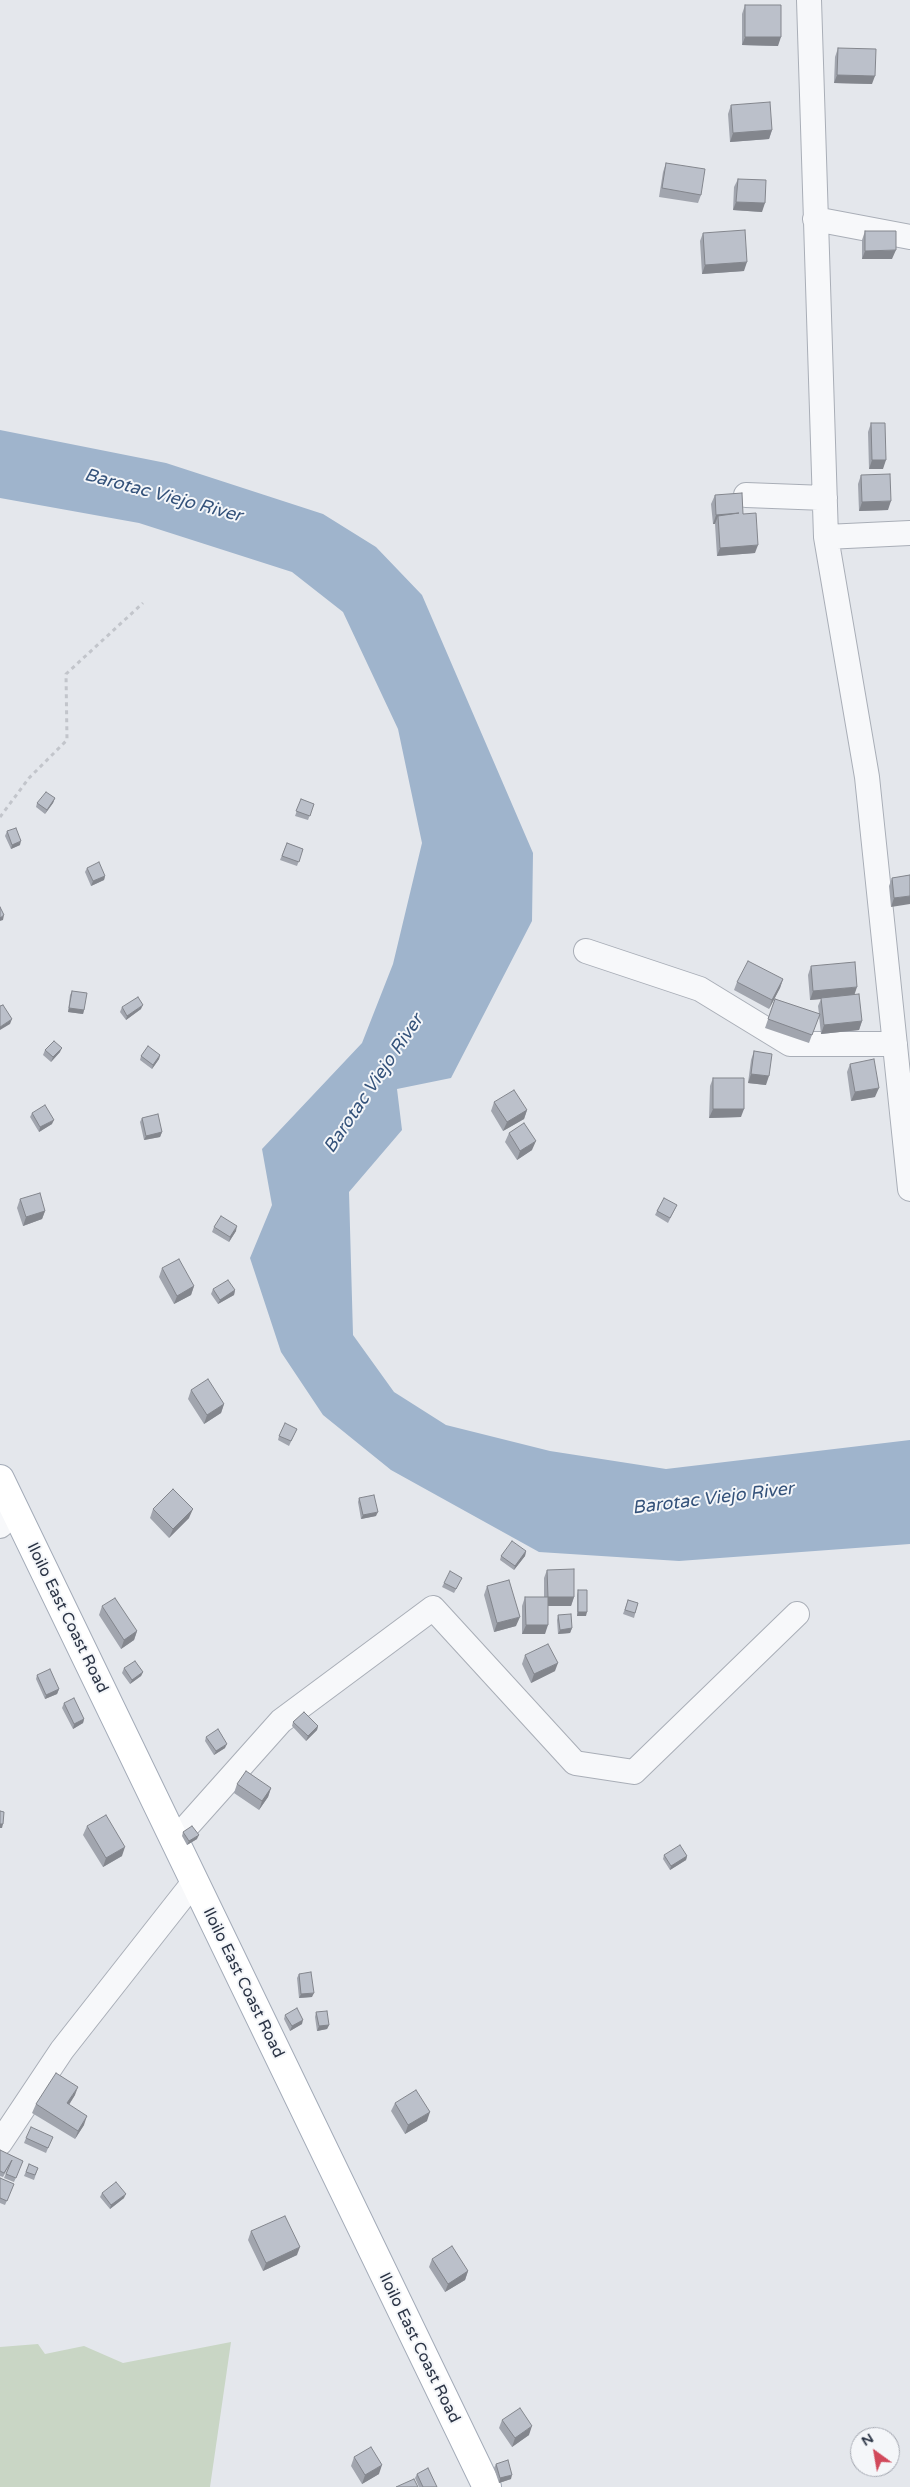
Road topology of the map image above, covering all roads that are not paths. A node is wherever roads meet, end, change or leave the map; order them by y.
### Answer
1 (809, 0) edge
2 (815, 219) junction
3 (910, 237) edge
4 (746, 495) dead end
5 (825, 498) junction
6 (910, 534) edge
7 (826, 537) junction
8 (586, 951) dead end
9 (895, 1044) junction
10 (910, 1189) edge
11 (0, 1479) edge
12 (8, 1519) edge
13 (797, 1614) dead end
14 (174, 1841) junction
15 (194, 1882) junction
16 (0, 2143) edge
17 (486, 2487) edge

1 - 2 street
2 - 3 street
2 - 5 street
4 - 5 street
5 - 7 street
6 - 7 street
7 - 9 street
8 - 9 street
9 - 10 street
11 - 12 main road, Iloilo East Coast Road
12 - 14 main road, Iloilo East Coast Road
13 - 14 street
14 - 15 main road, Iloilo East Coast Road
15 - 16 street
15 - 17 main road, Iloilo East Coast Road

